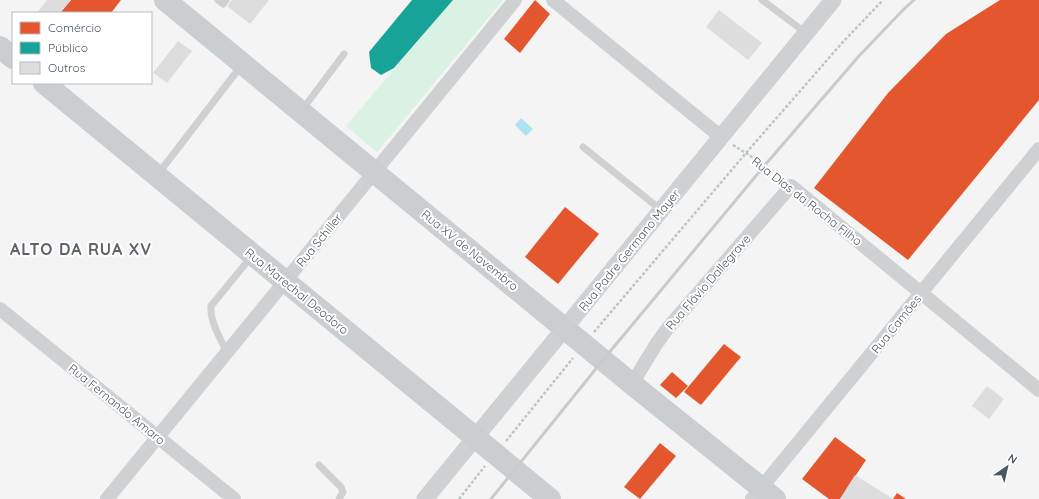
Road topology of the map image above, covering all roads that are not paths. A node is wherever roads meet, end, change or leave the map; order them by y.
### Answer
1 (166, 0) edge
2 (218, 0) edge
3 (226, 0) edge
4 (515, 0) edge
5 (553, 0) edge
6 (762, 0) edge
7 (833, 0) edge
8 (806, 33) junction
9 (0, 47) edge
10 (344, 54) dead end
11 (12, 57) edge
12 (243, 64) junction
13 (45, 84) edge
14 (301, 111) junction
15 (721, 137) junction
16 (583, 147) dead end
17 (1039, 149) edge
18 (375, 172) junction
19 (156, 175) junction
20 (791, 186) joint
21 (661, 210) junction
22 (252, 255) junction
23 (286, 281) junction
24 (921, 293) junction
25 (0, 309) edge
26 (565, 328) junction
27 (227, 353) junction
28 (632, 384) junction
29 (1039, 390) edge
30 (158, 437) junction
31 (475, 438) junction
32 (319, 466) dead end
33 (763, 495) edge
34 (107, 499) edge
35 (234, 499) edge
36 (339, 499) edge
37 (425, 499) edge
38 (550, 499) edge

1 - 12 main road, Rua XV de Novembro
2 - 3 lane
4 - 18 street, Rua Schiller
5 - 15 street
6 - 8 lane
7 - 8 street, Rua Padre Germano Mayer
8 - 15 street, Rua Padre Germano Mayer
9 - 11 main road
10 - 14 lane
12 - 14 main road, Rua XV de Novembro
12 - 19 lane
13 - 19 main road, Rua Marechal Deodoro
14 - 18 main road, Rua XV de Novembro
15 - 21 street, Rua Padre Germano Mayer
16 - 21 lane
17 - 24 street, Rua Camões
18 - 23 street, Rua Schiller
18 - 26 main road, Rua XV de Novembro
19 - 22 main road, Rua Marechal Deodoro
20 - 24 street, Rua Dias da Rocha Filho
20 - 28 street, Rua Flávio Dallegrave
21 - 26 street, Rua Padre Germano Mayer
22 - 23 main road, Rua Marechal Deodoro
22 - 27 lane
23 - 27 street, Rua Schiller
23 - 31 main road, Rua Marechal Deodoro
24 - 29 street, Rua Dias da Rocha Filho
24 - 33 street, Rua Camões
25 - 30 street, Rua Fernando Amaro
26 - 28 main road, Rua XV de Novembro
26 - 31 street, Rua Padre Germano Mayer
27 - 30 street, Rua Schiller
28 - 33 main road, Rua XV de Novembro
30 - 34 street, Rua Schiller
30 - 35 street, Rua Fernando Amaro
31 - 37 street, Rua Padre Germano Mayer
31 - 38 main road, Rua Marechal Deodoro
32 - 36 lane

